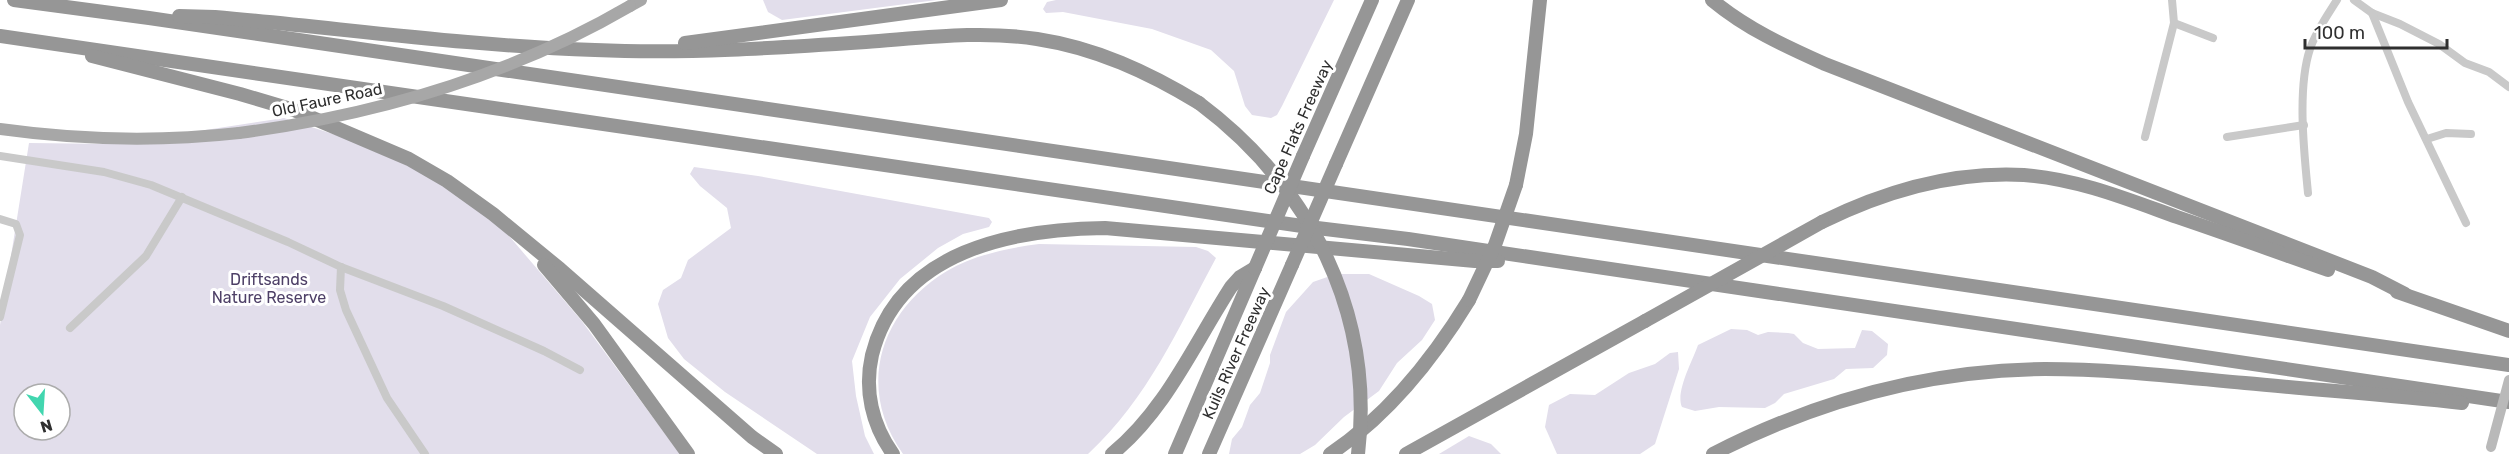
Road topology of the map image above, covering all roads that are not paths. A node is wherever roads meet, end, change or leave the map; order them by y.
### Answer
1 (14, 0) edge
2 (1001, 0) edge
3 (1372, 0) edge
4 (1408, 0) edge
5 (1540, 0) edge
6 (1713, 0) edge
7 (2172, 0) edge
8 (2337, 0) edge
9 (2354, 0) edge
10 (635, 3) edge
11 (2372, 12) junction
12 (149, 18) junction
13 (2174, 23) junction
14 (0, 36) edge
15 (2213, 38) dead end
16 (47, 43) junction
17 (644, 50) junction
18 (2509, 87) edge
19 (2304, 125) junction
20 (0, 129) edge
21 (2471, 134) dead end
22 (2145, 137) dead end
23 (2227, 137) dead end
24 (2427, 139) junction
25 (0, 156) edge
26 (2308, 193) dead end
27 (182, 197) junction
28 (0, 219) edge
29 (2466, 223) dead end
30 (522, 239) junction
31 (1557, 262) junction
32 (341, 267) junction
33 (1255, 268) junction
34 (2405, 294) junction
35 (0, 317) edge
36 (70, 328) dead end
37 (2509, 331) edge
38 (2509, 364) edge
39 (580, 370) dead end
40 (2509, 380) edge
41 (2509, 402) edge
42 (2509, 409) edge
43 (2491, 447) dead end
44 (425, 454) edge
45 (688, 454) edge
46 (776, 454) edge
47 (893, 454) edge
48 (1112, 454) edge
49 (1175, 454) edge
50 (1209, 454) edge
51 (1330, 454) edge
52 (1358, 454) edge
53 (1406, 454) edge
54 (1713, 454) edge

1 - 12 highway
2 - 17 highway
3 - 33 highway, Cape Flats Freeway, bridge
4 - 50 highway, Kuils River Freeway, bridge
5 - 51 highway, bridge
6 - 34 highway
7 - 13 street
8 - 19 street
9 - 11 street
10 - 20 main road, Old Faure Road, bridge
11 - 18 street
11 - 24 street
12 - 17 highway
12 - 38 highway
13 - 15 street
13 - 22 street
14 - 16 highway
16 - 30 highway
16 - 31 highway
17 - 52 highway, bridge
19 - 23 street
19 - 26 street
21 - 24 street
24 - 29 street
25 - 27 street
27 - 32 street
27 - 36 street
28 - 35 street
30 - 45 highway
30 - 46 highway
31 - 41 highway
31 - 47 highway
32 - 39 street
32 - 44 street
33 - 48 highway
33 - 49 highway, Kuils River Freeway
34 - 37 highway
34 - 53 highway, bridge
40 - 43 main road, bridge
42 - 54 highway

